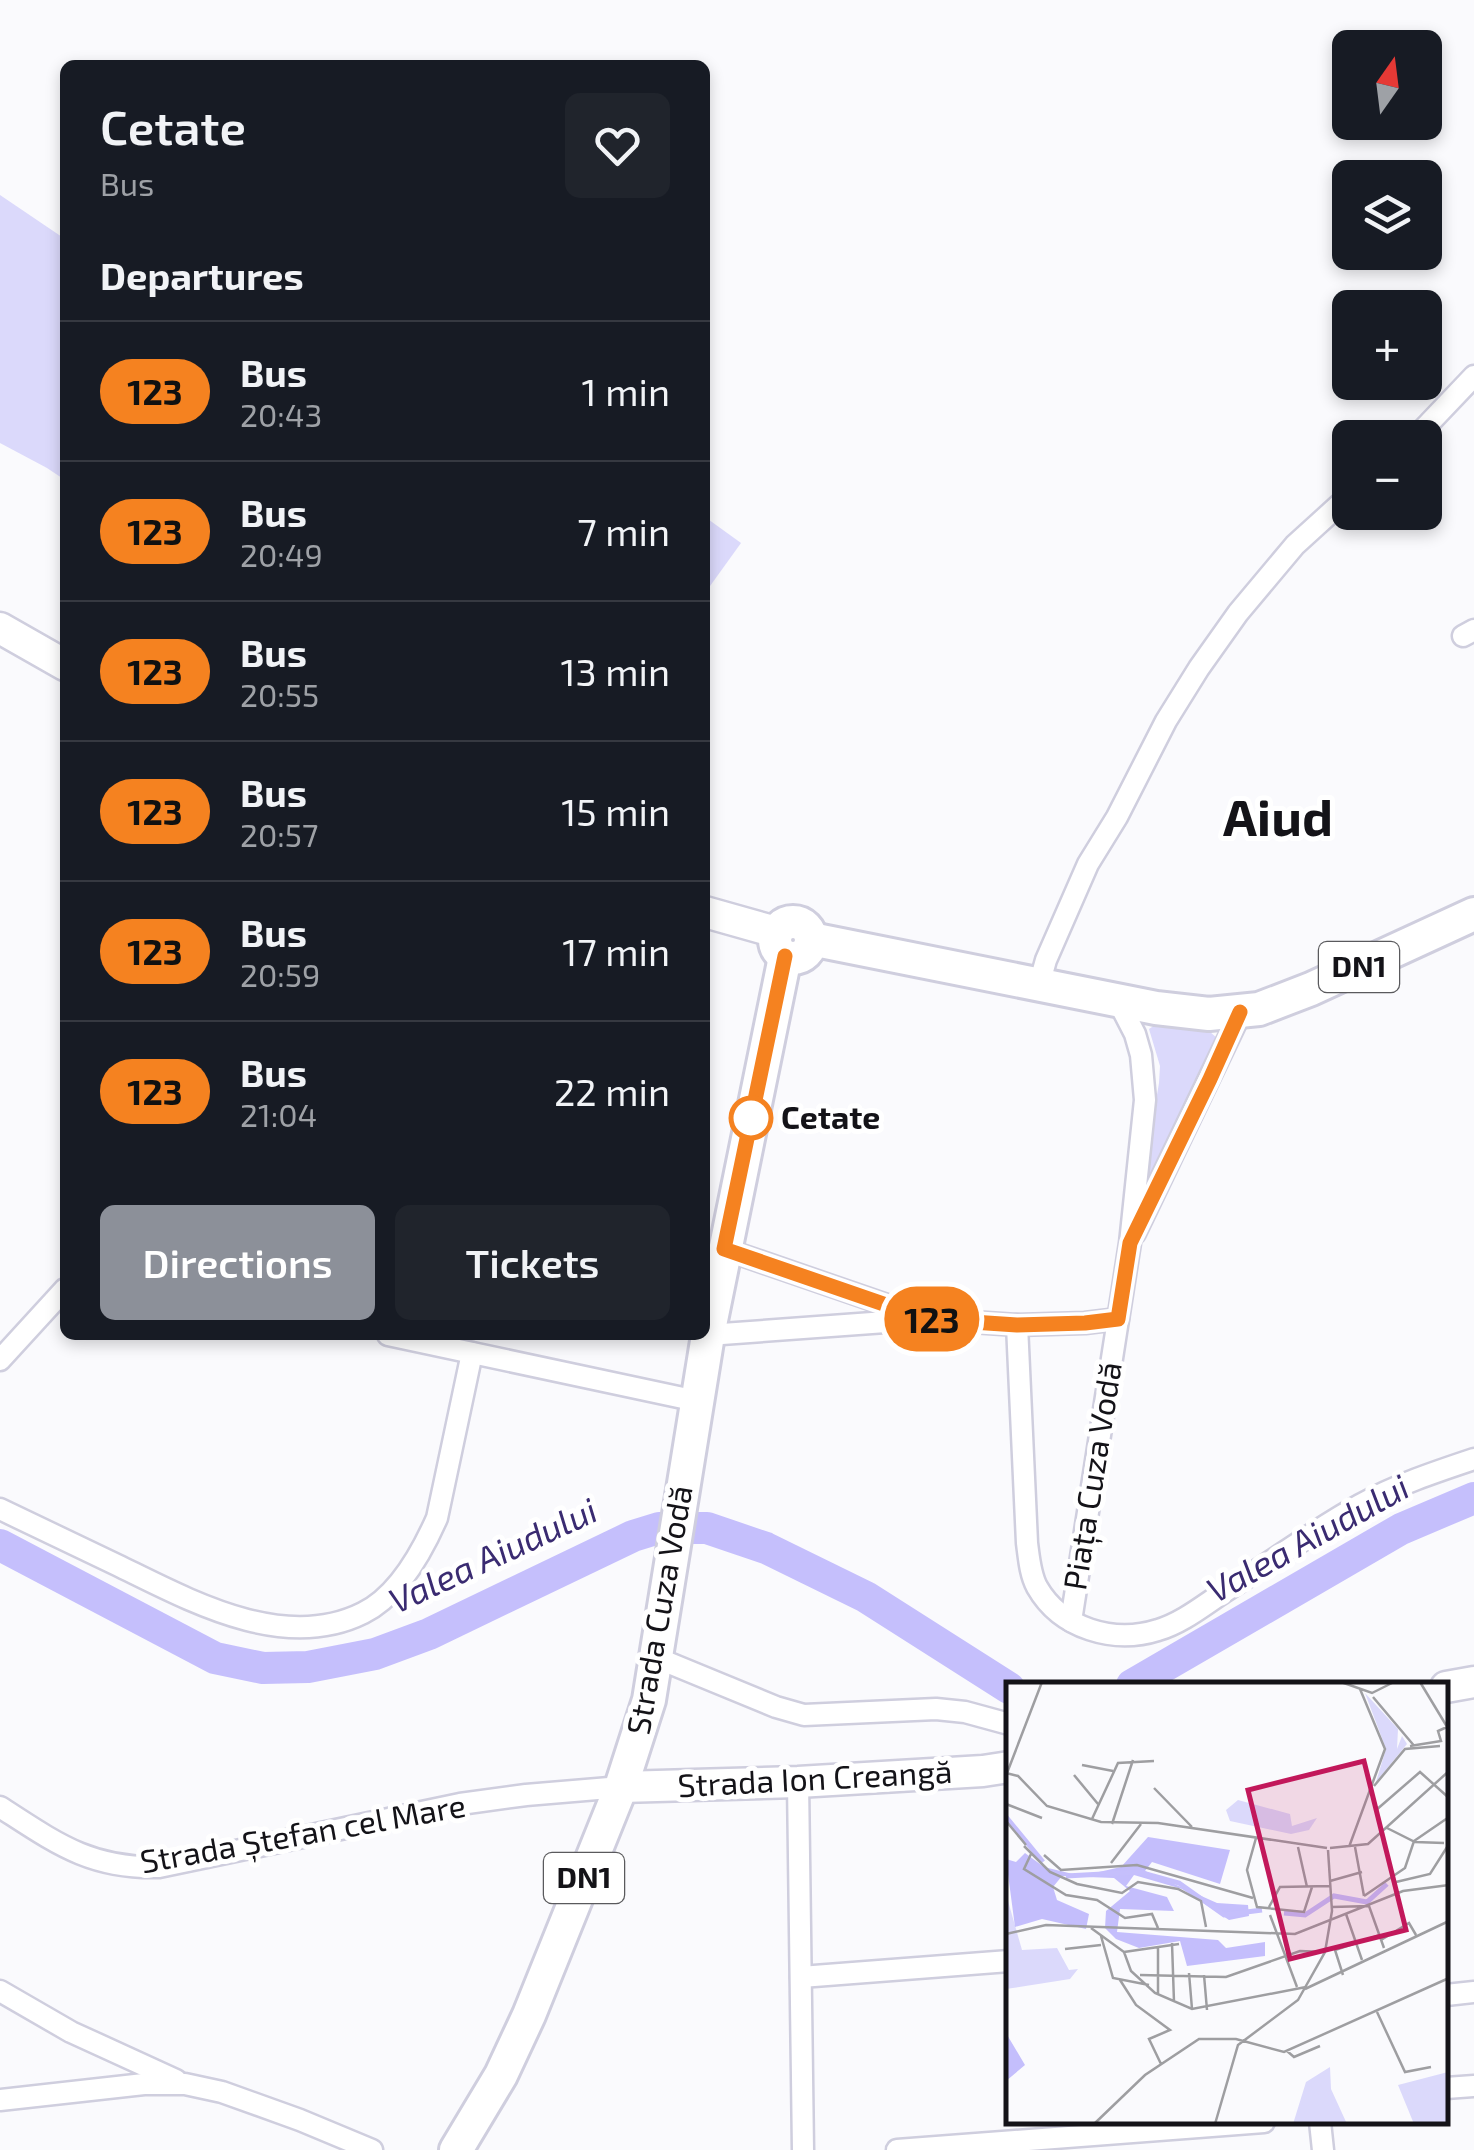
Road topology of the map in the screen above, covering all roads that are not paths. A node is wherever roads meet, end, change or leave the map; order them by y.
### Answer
1 (1474, 376) edge
2 (1431, 420) edge
3 (1332, 512) edge
4 (0, 628) edge
5 (60, 663) edge
6 (710, 914) edge
7 (1474, 914) edge
8 (791, 943) junction
9 (1039, 984) junction
10 (1118, 1001) junction
11 (1240, 1012) junction
12 (1130, 1243) junction
13 (724, 1249) junction
14 (60, 1294) edge
15 (927, 1319) junction
16 (1118, 1319) junction
17 (710, 1324) edge
18 (1017, 1325) junction
19 (710, 1335) edge
20 (423, 1340) edge
21 (707, 1340) edge
22 (472, 1353) junction
23 (0, 1360) edge
24 (697, 1402) junction
25 (1474, 1459) edge
26 (0, 1509) edge
27 (1071, 1621) junction
28 (656, 1658) junction
29 (1474, 1682) edge
30 (1449, 1686) edge
31 (1006, 1723) edge
32 (1006, 1766) edge
33 (798, 1782) junction
34 (620, 1787) junction
35 (0, 1808) edge
36 (1006, 1961) edge
37 (802, 1977) junction
38 (0, 1991) edge
39 (1474, 1992) edge
40 (1449, 1995) edge
41 (185, 2084) junction
42 (1474, 2086) edge
43 (1449, 2088) edge
44 (0, 2100) edge
45 (1234, 2125) edge
46 (1320, 2125) edge
47 (1145, 2134) edge
48 (372, 2150) edge
49 (456, 2150) edge
50 (803, 2150) edge
51 (898, 2150) edge
52 (1323, 2150) edge

1 - 2 street
3 - 9 street
4 - 5 street
6 - 8 street
7 - 11 main road, DN1
8 - 9 main road, DN1
8 - 13 main road, DN1
9 - 10 main road, DN1
10 - 11 main road, DN1
10 - 12 street
11 - 12 street
12 - 16 street, Piața Cuza Vodă
13 - 15 street
13 - 17 main road, DN1
14 - 23 street
15 - 18 street
15 - 19 street
16 - 18 street
16 - 27 street, Piața Cuza Vodă
18 - 27 street, Piața Cuza Vodă
20 - 22 street
21 - 24 main road, DN1
22 - 24 street
22 - 26 street
24 - 28 main road, Strada Cuza Vodă / DN1
25 - 27 street
28 - 31 street
28 - 34 main road, Strada Cuza Vodă / DN1
29 - 30 street
32 - 33 street, Strada Ion Creangă
33 - 34 street, Strada Ion Creangă
33 - 37 street
34 - 35 street, Strada Ștefan cel Mare
34 - 49 main road, Strada Cuza Vodă / DN1
36 - 37 street
37 - 50 street
38 - 41 street
39 - 40 street
41 - 44 street
41 - 48 street
42 - 43 street
45 - 47 street
46 - 52 street
47 - 51 street

